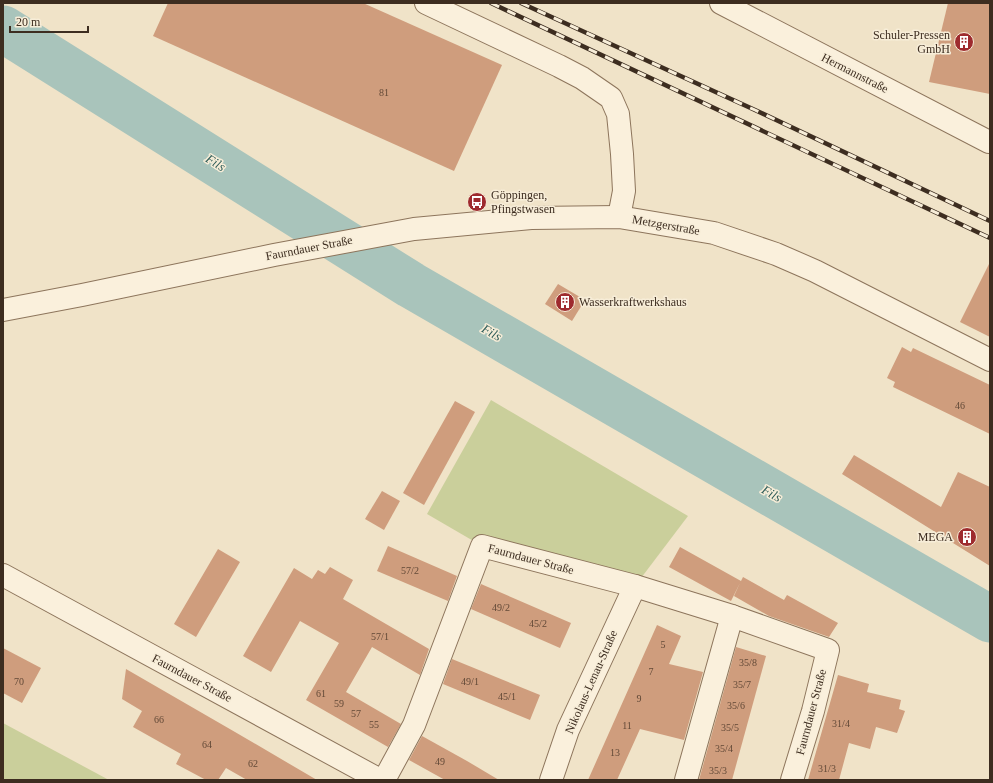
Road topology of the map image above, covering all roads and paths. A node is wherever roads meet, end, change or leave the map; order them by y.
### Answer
1 (426, 3) edge
2 (721, 3) edge
3 (989, 142) dead end
4 (619, 217) junction
5 (3, 310) edge
6 (990, 360) edge
7 (3, 575) edge
8 (634, 586) junction
9 (732, 616) junction
10 (380, 780) edge
11 (384, 780) edge
12 (551, 780) edge
13 (686, 780) edge
14 (792, 780) edge

1 - 4 street, Metzgerstraße
2 - 3 street, Hermannstraße
4 - 5 street, Faurndauer Straße
4 - 6 street, Metzgerstraße
7 - 10 street, Faurndauer Straße
8 - 9 street, Faurndauer Straße
8 - 11 street, Faurndauer Straße
8 - 12 street, Nikolaus-Lenau-Straße
9 - 13 street
9 - 14 street, Faurndauer Straße

